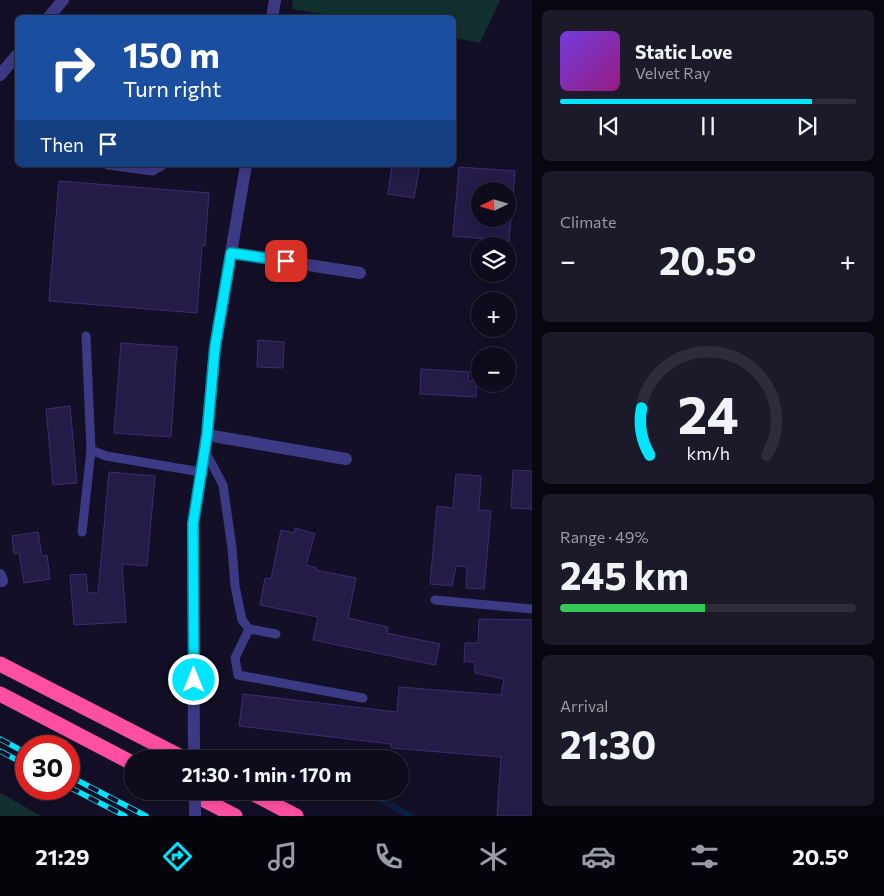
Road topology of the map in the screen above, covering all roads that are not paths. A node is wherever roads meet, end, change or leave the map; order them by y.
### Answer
1 (63, 0) edge
2 (275, 0) edge
3 (50, 15) edge
4 (272, 15) edge
5 (15, 58) edge
6 (0, 75) edge
7 (126, 167) edge
8 (159, 167) edge
9 (246, 167) edge
10 (231, 253) junction
11 (360, 273) dead end
12 (86, 336) dead end
13 (207, 435) junction
14 (90, 450) junction
15 (205, 451) junction
16 (346, 459) dead end
17 (201, 472) junction
18 (82, 532) dead end
19 (435, 600) dead end
20 (532, 609) edge
21 (249, 629) junction
22 (276, 634) dead end
23 (0, 664) edge
24 (0, 694) edge
25 (364, 698) dead end
26 (167, 750) edge
27 (194, 750) edge
28 (124, 759) edge
29 (195, 800) edge
30 (205, 800) edge
31 (265, 800) edge
32 (195, 816) edge
33 (235, 816) edge
34 (296, 816) edge

1 - 3 street
2 - 4 street
5 - 6 street
7 - 8 lane
9 - 10 street
10 - 11 street
10 - 13 street
12 - 14 lane
13 - 15 street
13 - 16 street
14 - 17 lane
14 - 18 lane
15 - 17 street
15 - 21 lane
17 - 27 street
19 - 20 lane
21 - 22 lane
21 - 25 lane
23 - 26 highway
24 - 28 highway
29 - 32 street, bridge
30 - 33 highway
31 - 34 highway

